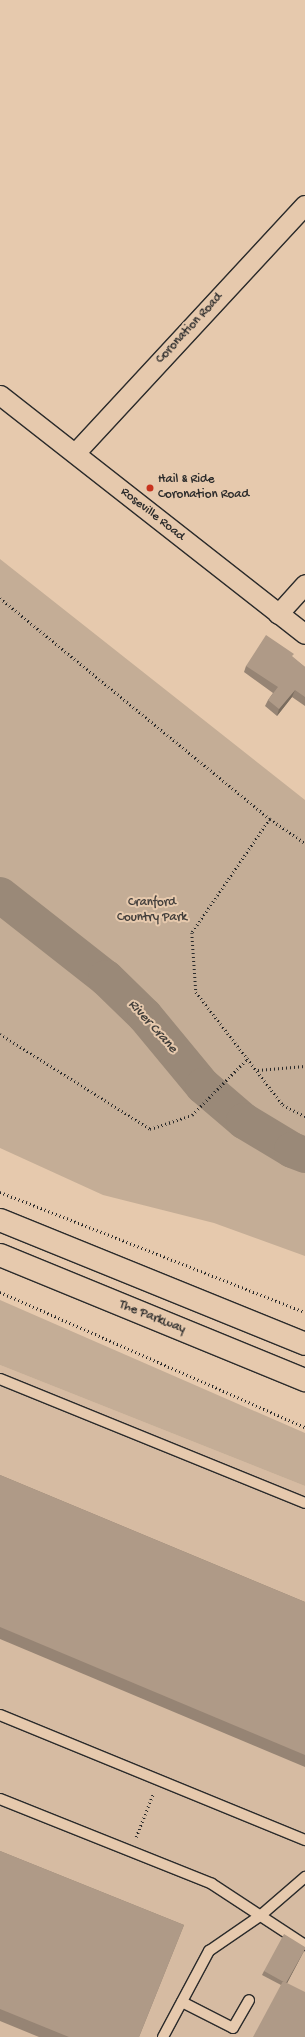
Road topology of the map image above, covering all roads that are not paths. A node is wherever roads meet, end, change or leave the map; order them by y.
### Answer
1 (305, 205) edge
2 (0, 394) edge
3 (75, 454) junction
4 (305, 584) edge
5 (278, 614) junction
6 (305, 634) edge
7 (0, 1220) edge
8 (0, 1255) edge
9 (305, 1344) edge
10 (0, 1379) edge
11 (305, 1380) edge
12 (305, 1503) edge
13 (0, 1715) edge
14 (0, 1798) edge
15 (305, 1840) edge
16 (305, 1877) edge
17 (260, 1916) junction
18 (305, 1945) edge
19 (249, 2000) dead end
20 (182, 2002) junction
21 (163, 2037) edge

1 - 3 street, Coronation Road
2 - 3 street, Roseville Road
3 - 5 street, Roseville Road
4 - 5 street
5 - 6 street, Roseville Road
7 - 9 highway
8 - 11 highway, The Parkway
10 - 12 lane
13 - 15 lane
14 - 17 lane
16 - 17 lane
17 - 18 lane
17 - 20 lane
19 - 20 lane
20 - 21 lane

